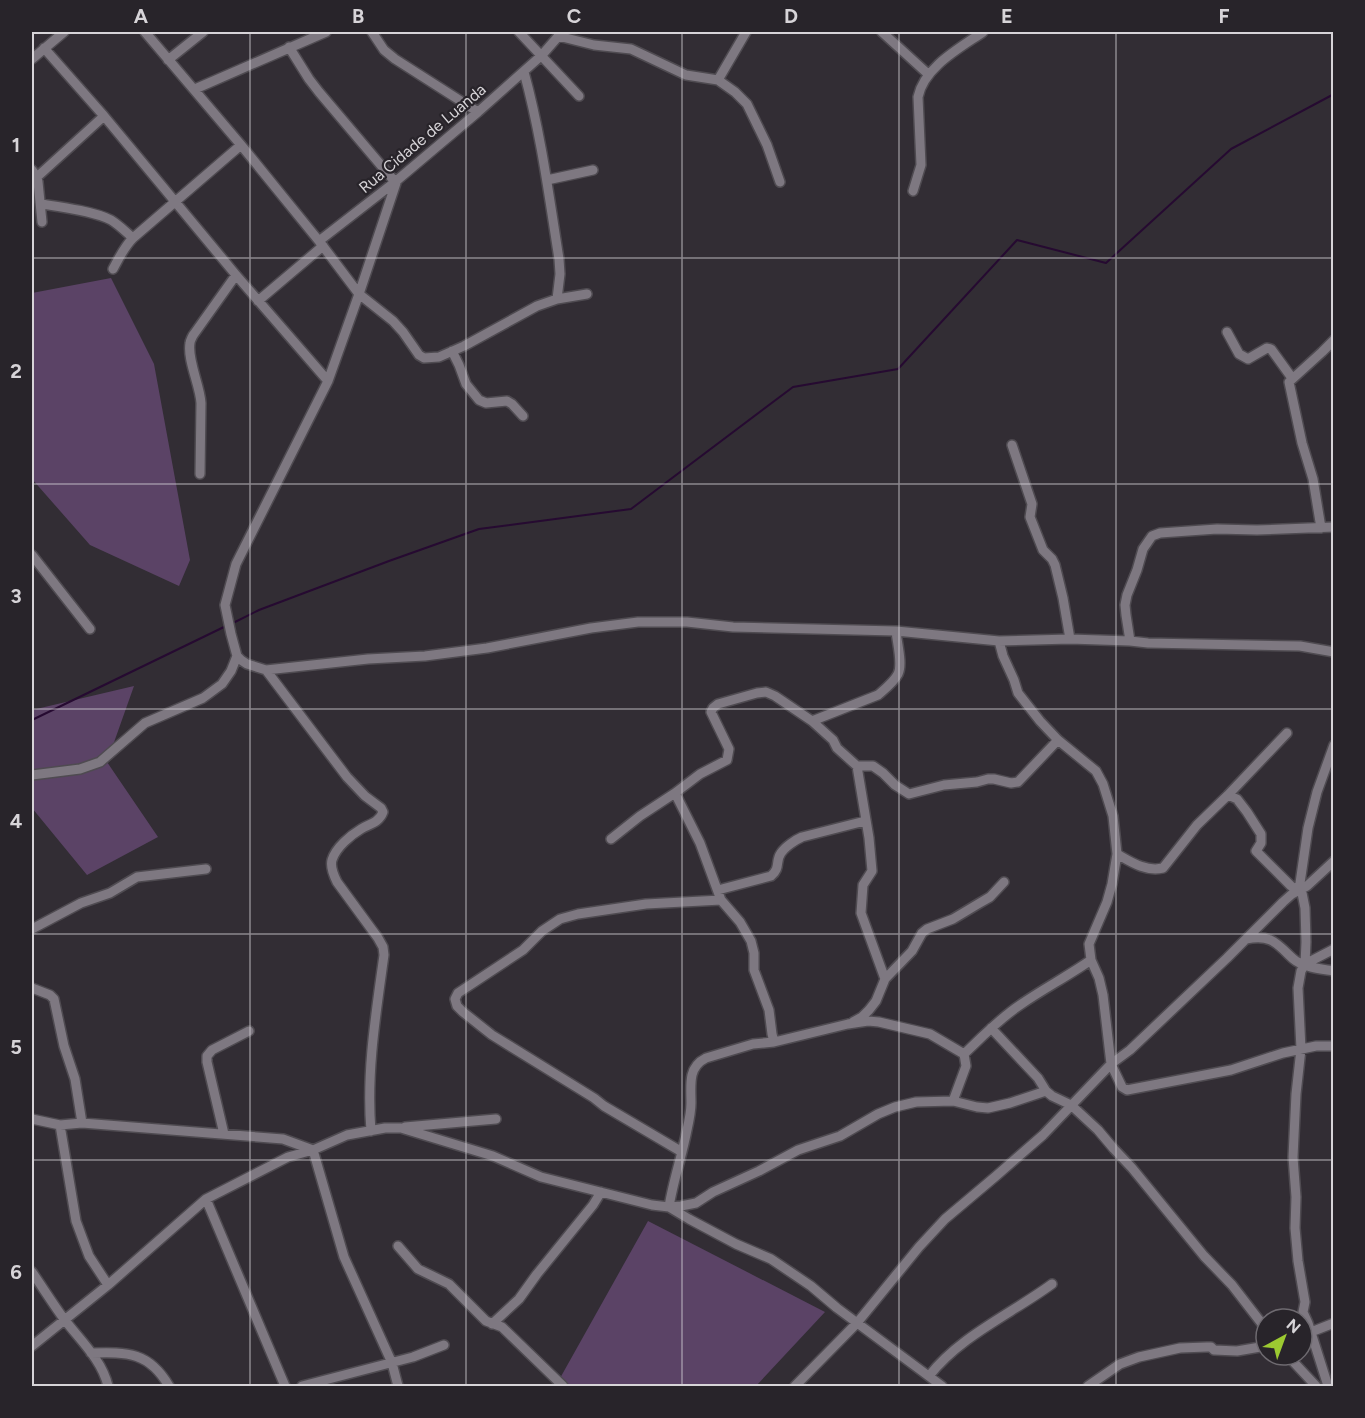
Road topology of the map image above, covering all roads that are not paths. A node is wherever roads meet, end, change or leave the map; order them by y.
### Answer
1 (64, 32) edge
2 (144, 32) edge
3 (203, 32) edge
4 (326, 32) edge
5 (372, 32) edge
6 (519, 32) edge
7 (746, 32) edge
8 (884, 32) edge
9 (983, 32) edge
10 (560, 34) edge
11 (290, 47) junction
12 (44, 48) junction
13 (542, 56) junction
14 (32, 59) edge
15 (168, 60) junction
16 (524, 72) junction
17 (928, 74) junction
18 (718, 80) junction
19 (195, 90) junction
20 (579, 96) dead end
21 (478, 112) junction
22 (104, 116) junction
23 (241, 145) junction
24 (593, 170) dead end
25 (34, 173) edge
26 (547, 180) junction
27 (395, 182) junction
28 (780, 182) dead end
29 (913, 191) dead end
30 (176, 202) junction
31 (41, 204) junction
32 (42, 222) dead end
33 (133, 238) junction
34 (321, 243) junction
35 (113, 269) dead end
36 (236, 275) junction
37 (359, 294) junction
38 (587, 294) dead end
39 (557, 299) junction
40 (258, 301) junction
41 (1227, 332) dead end
42 (1334, 340) edge
43 (452, 351) junction
44 (1292, 378) junction
45 (328, 381) junction
46 (523, 416) dead end
47 (1011, 445) dead end
48 (200, 474) dead end
49 (1334, 527) edge
50 (1321, 528) junction
51 (32, 555) edge
52 (90, 629) dead end
53 (896, 631) junction
54 (1070, 639) junction
55 (999, 641) junction
56 (1130, 641) junction
57 (1334, 652) edge
58 (237, 656) junction
59 (266, 669) junction
60 (812, 721) junction
61 (1287, 733) dead end
62 (1058, 740) junction
63 (1334, 746) edge
64 (1331, 762) edge
65 (857, 766) junction
66 (32, 775) edge
67 (675, 793) junction
68 (1228, 795) junction
69 (865, 821) junction
70 (611, 839) dead end
71 (1117, 854) junction
72 (1334, 861) edge
73 (206, 869) dead end
74 (1004, 882) dead end
75 (718, 890) junction
76 (1299, 890) junction
77 (722, 900) junction
78 (32, 929) edge
79 (1246, 939) junction
80 (1334, 949) edge
81 (1091, 960) junction
82 (1305, 964) junction
83 (1334, 971) edge
84 (885, 979) junction
85 (32, 988) edge
86 (848, 1024) junction
87 (991, 1028) junction
88 (249, 1031) dead end
89 (774, 1042) junction
90 (1334, 1046) edge
91 (1301, 1049) junction
92 (964, 1054) junction
93 (1111, 1064) junction
94 (1046, 1091) junction
95 (953, 1101) junction
96 (1071, 1105) junction
97 (32, 1119) edge
98 (496, 1119) dead end
99 (82, 1123) junction
100 (60, 1125) junction
101 (385, 1128) junction
102 (371, 1131) junction
103 (224, 1134) junction
104 (313, 1150) junction
105 (682, 1152) junction
106 (601, 1192) junction
107 (206, 1199) junction
108 (696, 1203) junction
109 (669, 1207) junction
110 (689, 1219) junction
111 (398, 1246) dead end
112 (32, 1272) edge
113 (1052, 1284) dead end
114 (108, 1285) junction
115 (1304, 1307) edge
116 (1254, 1313) edge
117 (64, 1319) junction
118 (857, 1323) junction
119 (1334, 1323) edge
120 (492, 1324) junction
121 (1314, 1331) edge
122 (1314, 1342) edge
123 (444, 1345) dead end
124 (32, 1346) edge
125 (1254, 1348) edge
126 (91, 1353) junction
127 (392, 1363) junction
128 (1298, 1367) edge
129 (929, 1376) junction
130 (108, 1386) edge
131 (169, 1386) edge
132 (285, 1386) edge
133 (302, 1386) edge
134 (398, 1386) edge
135 (563, 1386) edge
136 (795, 1386) edge
137 (942, 1386) edge
138 (1089, 1386) edge
139 (1316, 1386) edge
140 (1328, 1386) edge

1 - 12 street
2 - 15 street
3 - 15 street
4 - 11 street
5 - 21 street
6 - 13 street
7 - 18 street
8 - 17 street
9 - 17 street
10 - 13 street, Rua Cidade de Luanda
10 - 18 street
11 - 19 street
11 - 27 street
12 - 14 street
12 - 22 street
13 - 16 street, Rua Cidade de Luanda
13 - 20 street
15 - 19 street
16 - 21 street, Rua Cidade de Luanda
16 - 26 street
17 - 29 street
18 - 28 street
19 - 23 street
21 - 27 street, Rua Cidade de Luanda
22 - 25 street
22 - 30 street
23 - 30 street
23 - 34 street
24 - 26 street
25 - 31 street
26 - 39 street
27 - 34 street, Rua Cidade de Luanda
27 - 37 street
30 - 33 street
30 - 36 street
31 - 32 street
31 - 33 street
33 - 35 street
34 - 37 street
34 - 40 street, Rua Cidade de Luanda
36 - 40 street
36 - 48 street
37 - 43 street
37 - 45 street
38 - 39 street
39 - 43 street
40 - 45 street
41 - 44 street
42 - 44 street
43 - 46 street
44 - 50 street
45 - 58 street
47 - 54 street
49 - 50 street
50 - 56 street
51 - 52 street
53 - 55 street
53 - 59 street
53 - 60 street
54 - 55 street
54 - 56 street
55 - 62 street
56 - 57 street
58 - 59 street
58 - 66 street
59 - 102 street
60 - 65 street
60 - 67 street
61 - 68 street
62 - 65 street
62 - 71 street
63 - 64 street
64 - 76 street
65 - 69 street
67 - 70 street
67 - 75 street
68 - 71 street
68 - 76 street
69 - 75 street
69 - 84 street
71 - 81 street
72 - 76 street
73 - 78 street
74 - 84 street
75 - 77 street
76 - 79 street
76 - 82 street
77 - 89 street
77 - 105 street
79 - 82 street
79 - 93 street
80 - 82 street
81 - 87 street
81 - 93 street
82 - 83 street
82 - 91 street
84 - 86 street
85 - 99 street
86 - 89 street
86 - 92 street
87 - 92 street
87 - 94 street
88 - 103 street
89 - 105 street
90 - 91 street
91 - 93 street
91 - 115 street
92 - 95 street
93 - 96 street
94 - 95 street
94 - 96 street
95 - 108 street
96 - 116 street
96 - 118 street
97 - 100 street
98 - 101 street
99 - 100 street
99 - 103 street
100 - 114 street
101 - 102 street
101 - 106 street
102 - 104 street
103 - 104 street
104 - 107 street
104 - 127 street
105 - 109 street
106 - 109 street
106 - 120 street
107 - 114 street
107 - 132 street
108 - 109 street
108 - 110 street
109 - 110 street
110 - 118 street
111 - 120 street
112 - 117 street
113 - 129 street
114 - 117 street
117 - 124 street
117 - 126 street
118 - 129 street
118 - 136 street
119 - 121 street
120 - 135 street
122 - 140 street
123 - 127 street
125 - 138 street
126 - 130 street
126 - 131 street
127 - 133 street
127 - 134 street
128 - 139 street
129 - 137 street

